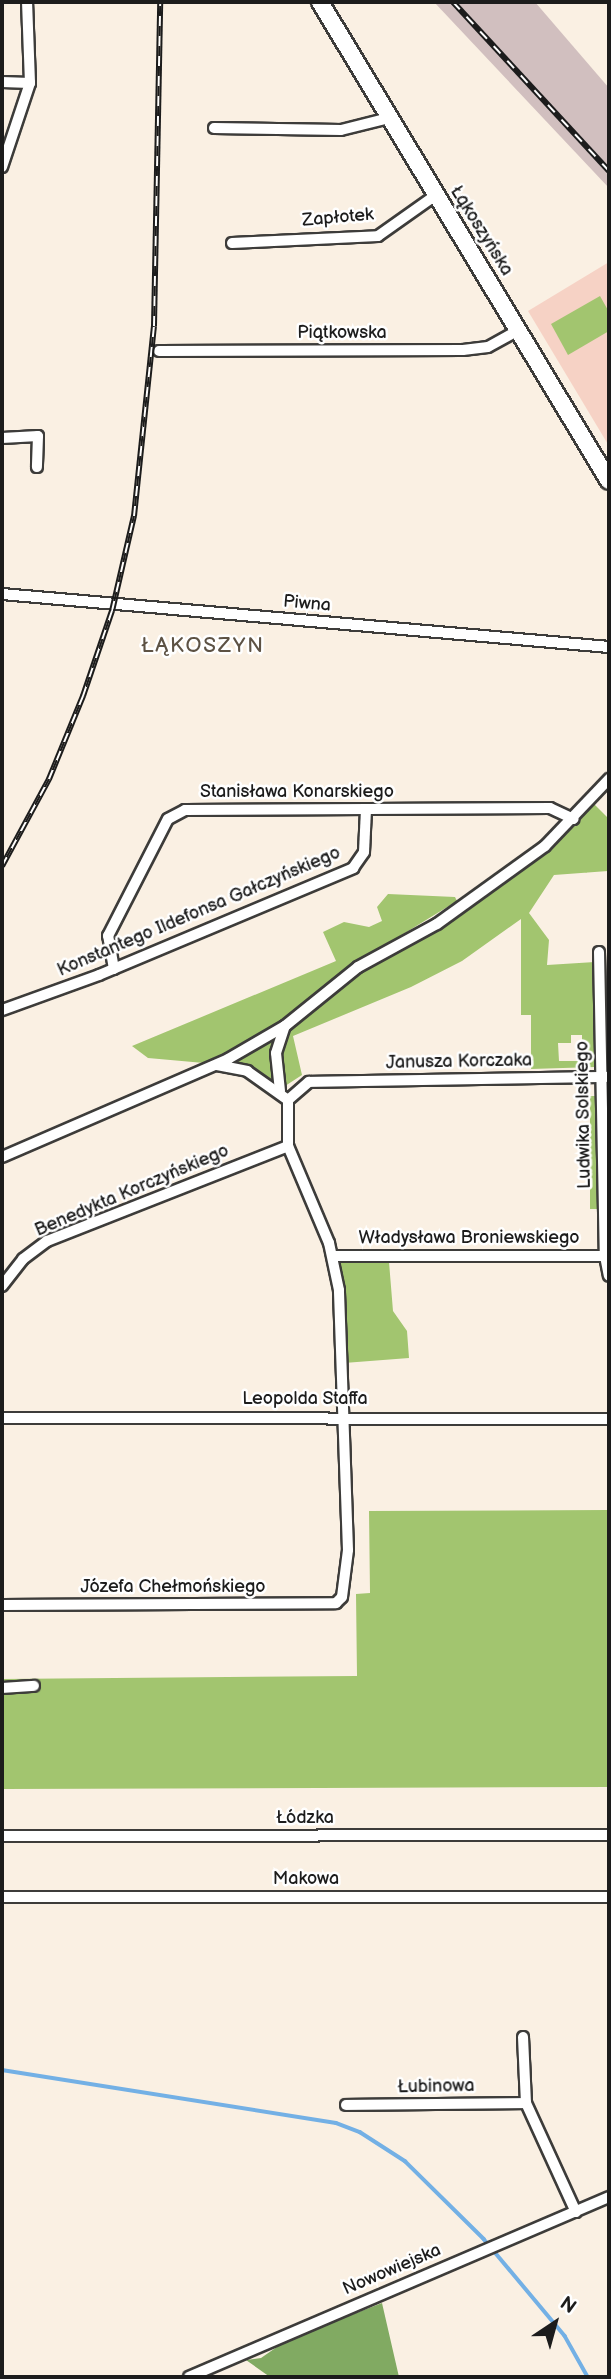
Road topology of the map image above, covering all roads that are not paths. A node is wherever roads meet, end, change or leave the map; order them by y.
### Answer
1 (27, 2) edge
2 (320, 2) edge
3 (2, 82) edge
4 (30, 83) junction
5 (389, 118) junction
6 (214, 128) dead end
7 (2, 167) edge
8 (436, 195) junction
9 (232, 243) dead end
10 (519, 330) junction
11 (159, 351) dead end
12 (2, 438) edge
13 (37, 467) dead end
14 (609, 481) edge
15 (2, 594) edge
16 (609, 647) edge
17 (609, 779) edge
18 (366, 810) junction
19 (574, 818) junction
20 (599, 952) dead end
21 (114, 969) junction
22 (2, 1010) edge
23 (285, 1026) junction
24 (211, 1065) junction
25 (605, 1077) edge
26 (280, 1091) junction
27 (288, 1100) junction
28 (288, 1146) junction
29 (2, 1157) edge
30 (333, 1256) junction
31 (604, 1256) junction
32 (609, 1276) edge
33 (2, 1286) edge
34 (340, 1417) junction
35 (2, 1418) edge
36 (609, 1419) edge
37 (2, 1605) edge
38 (34, 1686) dead end
39 (2, 1688) edge
40 (609, 1835) edge
41 (2, 1836) edge
42 (2, 1897) edge
43 (609, 1897) edge
44 (523, 2037) dead end
45 (526, 2103) junction
46 (346, 2105) dead end
47 (609, 2197) edge
48 (576, 2211) junction
49 (189, 2377) edge

1 - 4 street
2 - 5 street, Łąkoszyńska
3 - 4 street
4 - 7 street
5 - 6 street
5 - 8 street, Łąkoszyńska
8 - 9 street, Zapłotek
8 - 10 street, Łąkoszyńska
10 - 11 street, Piątkowska
10 - 14 street, Łąkoszyńska
12 - 13 street
15 - 16 street, Piwna
17 - 19 street
18 - 19 street, Stanisława Konarskiego
18 - 21 street, Konstantego Ildefonsa Gałczyńskiego
18 - 21 street, Stanisława Konarskiego
19 - 23 street
20 - 25 street, Ludwika Solskiego
21 - 22 street, Konstantego Ildefonsa Gałczyńskiego
23 - 24 street
23 - 26 street
24 - 26 street
24 - 29 street
25 - 27 street, Janusza Korczaka
25 - 31 street, Ludwika Solskiego
26 - 27 street
27 - 28 street
28 - 30 street
28 - 33 street, Benedykta Korczyńskiego
30 - 31 street, Władysława Broniewskiego
30 - 34 street
31 - 32 street, Ludwika Solskiego
34 - 35 street, Leopolda Staffa
34 - 36 street, Leopolda Staffa
34 - 37 street, Józefa Chełmońskiego
38 - 39 street
40 - 41 street, Łódzka
42 - 43 street, Makowa
44 - 45 street
45 - 46 street, Łubinowa
45 - 48 street
47 - 48 street, Nowowiejska
48 - 49 street, Nowowiejska

